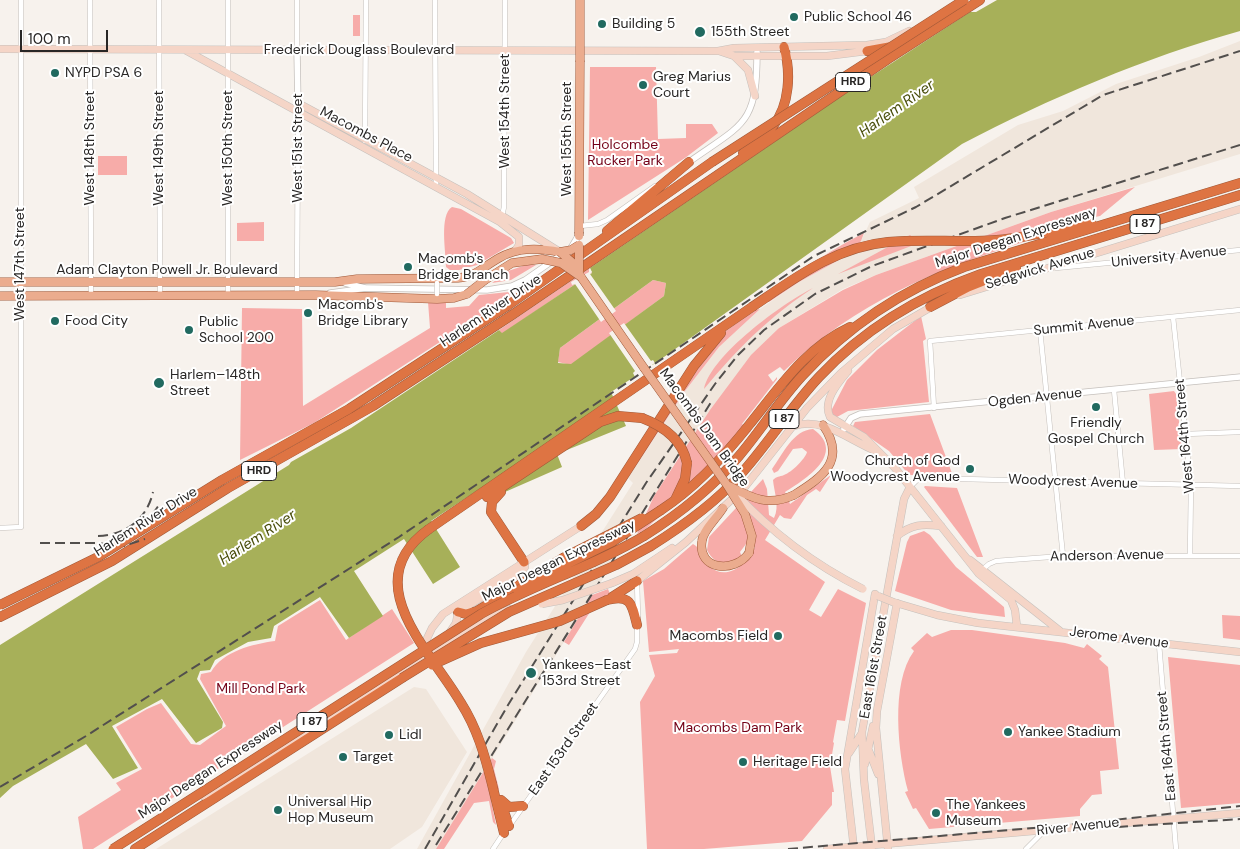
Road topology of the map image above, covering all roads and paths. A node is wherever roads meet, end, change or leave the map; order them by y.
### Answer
1 (21, 0) edge
2 (90, 0) edge
3 (159, 0) edge
4 (228, 0) edge
5 (297, 0) edge
6 (366, 0) edge
7 (436, 0) edge
8 (505, 0) edge
9 (581, 0) edge
10 (958, 0) edge
11 (964, 0) edge
12 (980, 0) edge
13 (914, 42) junction
14 (839, 46) junction
15 (808, 47) junction
16 (757, 48) junction
17 (867, 48) junction
18 (0, 50) edge
19 (21, 50) junction
20 (90, 50) junction
21 (159, 50) junction
22 (185, 50) junction
23 (228, 50) junction
24 (297, 50) junction
25 (366, 50) junction
26 (436, 50) junction
27 (505, 50) junction
28 (581, 50) junction
29 (718, 51) junction
30 (785, 52) junction
31 (840, 55) junction
32 (734, 56) junction
33 (757, 56) junction
34 (808, 56) junction
35 (228, 74) junction
36 (755, 96) junction
37 (298, 103) junction
38 (298, 111) junction
39 (366, 139) junction
40 (364, 147) junction
41 (689, 162) junction
42 (729, 167) junction
43 (436, 177) junction
44 (1240, 183) edge
45 (436, 187) junction
46 (1240, 195) edge
47 (1240, 209) edge
48 (501, 219) junction
49 (1117, 220) junction
50 (580, 226) junction
51 (579, 245) junction
52 (591, 248) junction
53 (1240, 250) edge
54 (516, 251) junction
55 (557, 251) junction
56 (1050, 253) junction
57 (542, 259) junction
58 (575, 260) junction
59 (1039, 270) junction
60 (581, 277) junction
61 (437, 280) junction
62 (0, 282) edge
63 (20, 282) junction
64 (90, 282) junction
65 (159, 282) junction
66 (228, 282) junction
67 (297, 282) junction
68 (335, 282) junction
69 (367, 288) junction
70 (297, 295) junction
71 (316, 295) junction
72 (0, 296) edge
73 (20, 296) junction
74 (90, 296) junction
75 (160, 296) junction
76 (228, 296) junction
77 (437, 297) junction
78 (367, 298) junction
79 (930, 306) junction
80 (1240, 310) edge
81 (1173, 317) junction
82 (737, 318) junction
83 (864, 321) junction
84 (1040, 330) junction
85 (856, 361) junction
86 (1240, 377) edge
87 (1180, 383) junction
88 (1114, 390) junction
89 (1046, 396) junction
90 (934, 408) junction
91 (823, 425) junction
92 (794, 426) junction
93 (845, 427) junction
94 (1240, 432) edge
95 (1186, 434) junction
96 (841, 435) junction
97 (878, 452) junction
98 (713, 467) junction
99 (1055, 481) junction
100 (511, 482) junction
101 (1123, 484) junction
102 (727, 485) junction
103 (1191, 485) junction
104 (1240, 486) edge
105 (910, 487) junction
106 (672, 503) junction
107 (723, 508) junction
108 (661, 510) junction
109 (581, 526) joint
110 (941, 526) junction
111 (0, 528) edge
112 (699, 530) junction
113 (897, 536) junction
114 (1190, 555) junction
115 (1063, 556) junction
116 (1240, 556) edge
117 (524, 562) junction
118 (982, 571) junction
119 (637, 581) junction
120 (619, 595) junction
121 (877, 595) junction
122 (512, 597) junction
123 (895, 603) junction
124 (0, 605) edge
125 (456, 609) junction
126 (0, 616) edge
127 (637, 625) junction
128 (1017, 627) junction
129 (1060, 631) junction
130 (1159, 644) junction
131 (1240, 652) edge
132 (425, 656) junction
133 (415, 662) junction
134 (439, 668) junction
135 (402, 678) junction
136 (877, 711) junction
137 (862, 732) junction
138 (869, 751) junction
139 (847, 758) junction
140 (863, 770) junction
141 (881, 787) junction
142 (219, 788) junction
143 (498, 803) junction
144 (523, 806) junction
145 (1240, 813) edge
146 (1173, 819) junction
147 (506, 830) junction
148 (1045, 830) junction
149 (888, 846) edge
150 (872, 847) edge
151 (854, 848) edge
152 (112, 849) edge
153 (120, 849) edge
154 (128, 849) edge
155 (135, 849) edge
156 (493, 849) edge
157 (827, 849) edge
158 (1026, 849) edge
159 (1176, 849) edge

1 - 19 street, West 147th Street
2 - 20 street, West 148th Street
3 - 21 street, West 149th Street
4 - 23 street, West 150th Street
5 - 24 street, West 151st Street
6 - 25 street
7 - 26 street
8 - 27 street, West 154th Street
9 - 28 street
9 - 51 main road, West 155th Street, bridge
10 - 17 main road
11 - 52 highway, Harlem River Drive / HRD, bridge
12 - 13 highway, Harlem River Drive / HRD
13 - 17 highway
13 - 42 highway, Harlem River Drive / HRD
14 - 15 main road, Frederick Douglass Boulevard
14 - 17 main road, Frederick Douglass Boulevard
14 - 31 main road
15 - 30 main road, Frederick Douglass Boulevard
15 - 34 main road
16 - 29 main road, Frederick Douglass Boulevard
16 - 30 main road, Frederick Douglass Boulevard
16 - 33 street
17 - 31 main road, Frederick Douglass Boulevard
18 - 19 main road, Frederick Douglass Boulevard
19 - 20 main road, Frederick Douglass Boulevard
19 - 63 street, West 147th Street
20 - 21 main road, Frederick Douglass Boulevard
20 - 64 street, West 148th Street
21 - 22 main road, Frederick Douglass Boulevard
21 - 65 street, West 149th Street
22 - 23 main road, Frederick Douglass Boulevard
22 - 35 main road, Macombs Place
23 - 24 main road, Frederick Douglass Boulevard
23 - 35 street, West 150th Street
24 - 25 main road, Frederick Douglass Boulevard
24 - 37 street, West 151st Street
25 - 26 main road, Frederick Douglass Boulevard
25 - 39 street
26 - 27 main road, Frederick Douglass Boulevard
26 - 43 street
27 - 28 main road, Frederick Douglass Boulevard
27 - 48 street, West 154th Street
28 - 29 main road, Frederick Douglass Boulevard
28 - 50 street
29 - 32 main road, Frederick Douglass Boulevard
30 - 33 main road, Frederick Douglass Boulevard
30 - 34 main road, Frederick Douglass Boulevard
30 - 42 highway
31 - 34 main road, Frederick Douglass Boulevard
32 - 33 main road, Frederick Douglass Boulevard
32 - 36 main road
33 - 36 street
35 - 38 main road, Macombs Place
35 - 66 street, West 150th Street
36 - 41 street
37 - 38 street, West 151st Street
37 - 39 main road, Macombs Place
38 - 40 main road, Macombs Place
38 - 67 street, West 151st Street
39 - 40 street
39 - 43 main road, Macombs Place
40 - 45 main road, Macombs Place
41 - 50 street
41 - 52 highway
42 - 126 highway, Harlem River Drive / HRD
43 - 45 street
43 - 48 main road, Macombs Place
44 - 49 highway, Major Deegan Expressway / I 87
45 - 48 main road, Macombs Place
46 - 56 highway, Major Deegan Expressway / I 87
47 - 59 main road, Sedgwick Avenue
48 - 54 main road, Macombs Place
48 - 55 main road, Macombs Place
49 - 82 highway, bridge
49 - 83 highway, Major Deegan Expressway / I 87
50 - 69 street, Adam Clayton Powell Jr. Boulevard
51 - 55 main road, bridge
51 - 58 main road, West 155th Street, bridge
52 - 124 highway, Harlem River Drive / HRD, bridge
53 - 59 street, University Avenue
54 - 55 main road, Adam Clayton Powell Jr. Boulevard
54 - 61 main road, Adam Clayton Powell Jr. Boulevard
55 - 58 main road, Macombs Place, bridge
56 - 79 highway
56 - 135 highway, Major Deegan Expressway / I 87, bridge
57 - 58 main road, bridge
57 - 60 main road, Adam Clayton Powell Jr. Boulevard, bridge
57 - 77 main road, Adam Clayton Powell Jr. Boulevard, bridge
58 - 60 main road, Macombs Place, bridge
59 - 79 main road, Sedgwick Avenue
60 - 98 main road, Macombs Dam Bridge, bridge
61 - 68 main road, Adam Clayton Powell Jr. Boulevard
61 - 77 street, bridge
62 - 63 main road, Adam Clayton Powell Jr. Boulevard
63 - 64 main road, Adam Clayton Powell Jr. Boulevard
63 - 73 street, West 147th Street
64 - 65 main road, Adam Clayton Powell Jr. Boulevard
64 - 74 street, West 148th Street
65 - 66 main road, Adam Clayton Powell Jr. Boulevard
65 - 75 street, West 149th Street
66 - 67 main road, Adam Clayton Powell Jr. Boulevard
66 - 76 street, West 150th Street
67 - 68 main road, Adam Clayton Powell Jr. Boulevard
67 - 70 street, West 151st Street
68 - 69 street, Adam Clayton Powell Jr. Boulevard
69 - 71 street, Adam Clayton Powell Jr. Boulevard
69 - 78 street
70 - 71 main road, Adam Clayton Powell Jr. Boulevard
70 - 76 main road, Adam Clayton Powell Jr. Boulevard
71 - 78 main road, Adam Clayton Powell Jr. Boulevard
72 - 73 main road, Adam Clayton Powell Jr. Boulevard
73 - 74 main road, Adam Clayton Powell Jr. Boulevard
73 - 111 street, West 147th Street
74 - 75 main road, Adam Clayton Powell Jr. Boulevard
75 - 76 main road, Adam Clayton Powell Jr. Boulevard
77 - 78 main road, Adam Clayton Powell Jr. Boulevard
79 - 85 main road, Sedgwick Avenue
80 - 81 street, Summit Avenue
81 - 84 street, Summit Avenue
81 - 87 street, West 164th Street
82 - 109 highway
82 - 134 highway, bridge
83 - 98 highway
83 - 122 highway, Major Deegan Expressway / I 87, bridge
84 - 89 street
84 - 90 street, Summit Avenue
85 - 92 main road
85 - 93 main road, Jerome Avenue
86 - 87 street, Ogden Avenue
87 - 88 street, Ogden Avenue
87 - 95 street, West 164th Street
88 - 89 street, Ogden Avenue
88 - 101 street
89 - 90 street, Ogden Avenue
89 - 99 street
90 - 93 street, Ogden Avenue
91 - 92 main road
91 - 96 main road, Jerome Avenue
91 - 102 main road, bridge
92 - 107 main road
93 - 96 street, Ogden Avenue
93 - 97 main road, Jerome Avenue
94 - 95 street
95 - 103 street, West 164th Street
96 - 97 main road, Jerome Avenue
97 - 105 main road, Jerome Avenue
98 - 102 main road, Macombs Dam Bridge, bridge
98 - 106 highway
99 - 101 street, Woodycrest Avenue
99 - 105 street, Woodycrest Avenue
99 - 115 street
100 - 106 highway, bridge
100 - 117 highway
100 - 134 highway, bridge
101 - 103 street, Woodycrest Avenue
102 - 107 main road, bridge
102 - 121 main road, Macombs Dam Bridge, bridge
103 - 104 street, Woodycrest Avenue
103 - 114 street, West 164th Street
105 - 110 main road, Jerome Avenue
105 - 113 main road, East 161st Street
106 - 108 highway
107 - 112 main road
108 - 122 highway, bridge
108 - 125 highway, bridge
109 - 117 main road
110 - 113 main road
110 - 118 main road, Jerome Avenue
112 - 119 main road
112 - 132 main road, bridge
113 - 137 main road, East 161st Street
114 - 115 street, Anderson Avenue
114 - 116 street, Anderson Avenue
115 - 118 street, Anderson Avenue
117 - 125 main road
118 - 128 main road, Jerome Avenue
118 - 129 main road, Jerome Avenue
119 - 120 highway
119 - 127 street
120 - 127 highway
120 - 135 highway, bridge
121 - 123 main road, Macombs Dam Bridge, bridge
121 - 139 main road, East 161st Street
122 - 152 highway, Major Deegan Expressway / I 87, bridge
123 - 128 main road, Macombs Dam Bridge
123 - 136 main road, East 161st Street
125 - 132 main road
125 - 133 main road
127 - 144 street, East 153rd Street
128 - 129 main road, Macombs Dam Bridge
129 - 130 main road, Jerome Avenue
130 - 131 main road, Jerome Avenue
130 - 146 street, East 164th Street
132 - 133 main road
133 - 142 main road
134 - 143 highway, bridge
135 - 155 highway, Major Deegan Expressway / I 87
136 - 138 main road
136 - 141 main road, East 161st Street
137 - 138 main road
137 - 139 main road
137 - 140 main road, East 161st Street
138 - 140 main road
138 - 141 main road
139 - 151 main road, East 161st Street
140 - 150 main road, East 161st Street
141 - 149 main road, East 161st Street
142 - 153 main road
142 - 154 main road
143 - 144 highway
143 - 147 highway
144 - 147 street, East 153rd Street
145 - 146 main road, River Avenue
146 - 148 main road, River Avenue
146 - 159 street, East 164th Street
147 - 156 street, East 153rd Street
148 - 149 main road, River Avenue
148 - 158 street
149 - 150 main road, River Avenue
150 - 151 main road, River Avenue
151 - 157 main road, River Avenue

